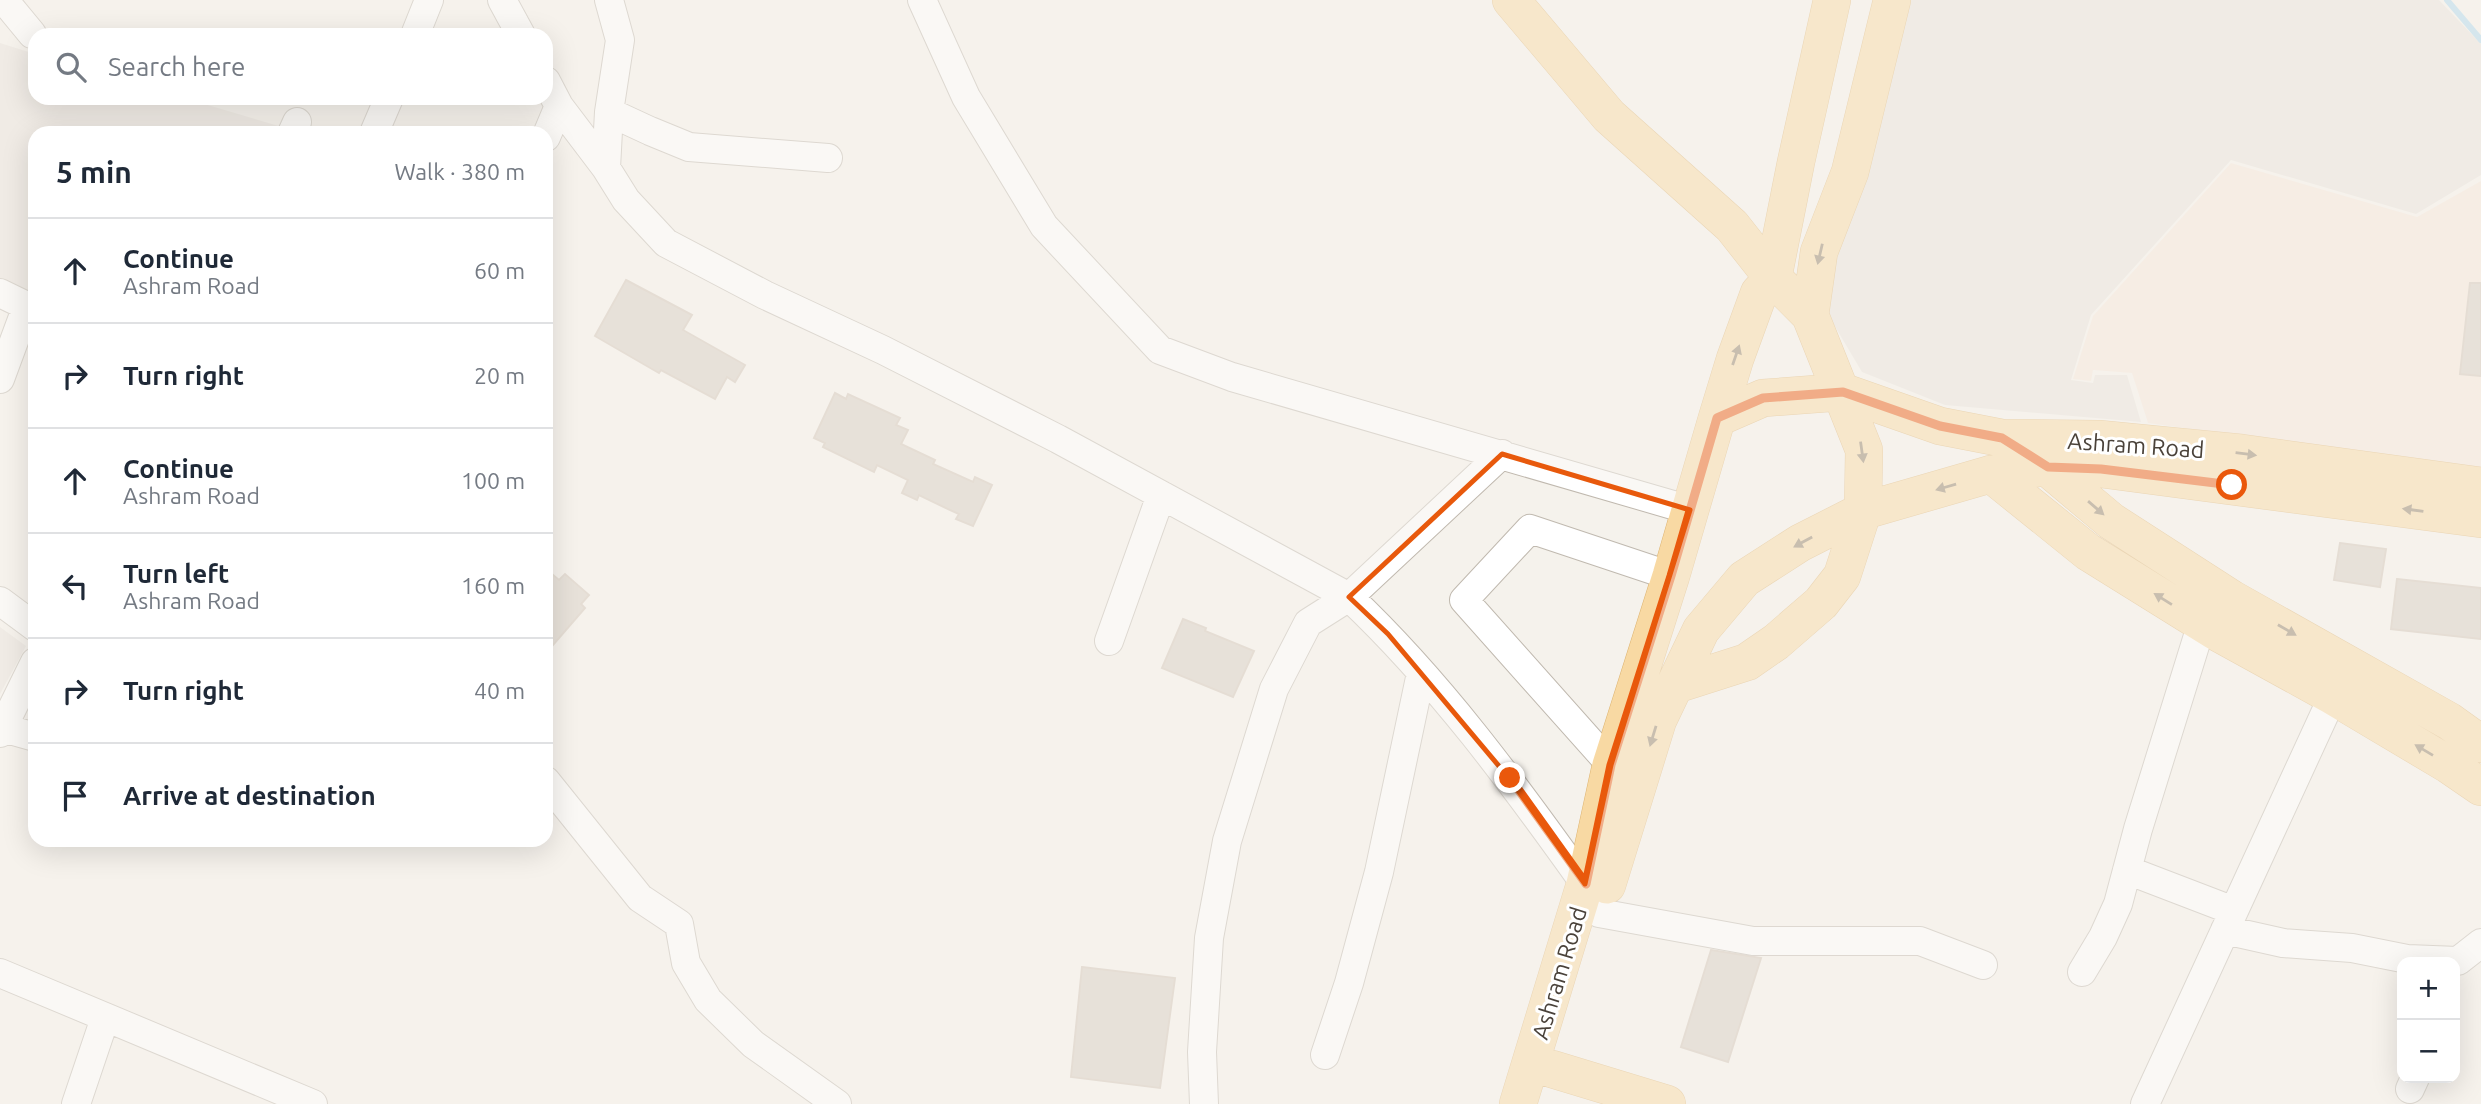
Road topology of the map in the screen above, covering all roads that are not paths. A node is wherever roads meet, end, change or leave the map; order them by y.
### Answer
1 (4, 0) edge
2 (429, 0) edge
3 (502, 0) edge
4 (609, 0) edge
5 (922, 0) edge
6 (1489, 0) edge
7 (1511, 0) edge
8 (1832, 0) edge
9 (1850, 0) edge
10 (1873, 0) edge
11 (1892, 0) edge
12 (418, 28) edge
13 (517, 28) edge
14 (28, 29) edge
15 (553, 94) edge
16 (385, 105) edge
17 (559, 106) junction
18 (609, 112) junction
19 (377, 126) edge
20 (551, 126) edge
21 (828, 158) dead end
22 (1826, 159) junction
23 (606, 168) junction
24 (1830, 218) junction
25 (1784, 227) junction
26 (1766, 286) junction
27 (0, 293) edge
28 (28, 307) edge
29 (28, 315) edge
30 (1810, 315) junction
31 (0, 379) edge
32 (1843, 392) junction
33 (1717, 418) junction
34 (2002, 438) junction
35 (1502, 454) junction
36 (2048, 467) junction
37 (1991, 474) junction
38 (2481, 486) edge
39 (1161, 495) junction
40 (1690, 510) junction
41 (1863, 512) junction
42 (2481, 520) edge
43 (1671, 576) junction
44 (1349, 597) junction
45 (0, 601) edge
46 (28, 622) edge
47 (2202, 623) junction
48 (1109, 641) dead end
49 (1421, 673) junction
50 (28, 676) edge
51 (1675, 685) junction
52 (2333, 696) junction
53 (1, 730) edge
54 (28, 736) edge
55 (2481, 744) edge
56 (1611, 765) junction
57 (2481, 787) edge
58 (553, 790) edge
59 (2127, 870) junction
60 (1592, 898) junction
61 (2229, 921) junction
62 (2481, 943) edge
63 (2397, 957) edge
64 (2460, 962) edge
65 (1983, 965) dead end
66 (2082, 972) dead end
67 (0, 973) edge
68 (105, 1018) junction
69 (1325, 1055) dead end
70 (1552, 1069) junction
71 (76, 1104) edge
72 (313, 1104) edge
73 (837, 1104) edge
74 (1204, 1104) edge
75 (1518, 1104) edge
76 (1541, 1104) edge
77 (1667, 1104) edge
78 (2145, 1104) edge

1 - 14 street
2 - 12 street
3 - 13 street
4 - 18 street
5 - 35 street
6 - 26 main road
7 - 26 main road
8 - 25 main road
9 - 22 street
10 - 22 street
11 - 24 main road
15 - 17 street
16 - 19 street
17 - 20 street
17 - 23 street
18 - 21 street
18 - 23 street
22 - 24 street
22 - 25 street
23 - 39 street
24 -> 30 main road
25 - 26 main road
26 - 30 main road
33 -> 26 main road
27 - 28 street
29 - 31 street
30 - 32 main road
32 - 33 main road, Ashram Road
32 - 34 main road, Ashram Road
32 -> 41 main road
33 - 40 main road, Ashram Road
34 - 36 main road
34 -> 38 main road, Ashram Road
35 - 40 street
35 - 44 street
36 - 37 main road, Ashram Road
42 -> 36 main road, Ashram Road
36 -> 55 main road
37 -> 41 main road, Ashram Road
47 -> 37 main road
39 - 44 street
39 - 48 street
40 - 43 main road, Ashram Road
41 -> 51 main road, Ashram Road
41 - 51 main road
43 - 56 main road, Ashram Road
43 - 56 street
44 - 49 street
44 - 74 street
45 - 46 street
47 - 52 main road
47 - 59 street
49 - 60 street
49 - 69 street
50 - 53 street
51 -> 60 main road, Ashram Road
57 -> 52 main road
52 - 61 street
53 - 54 street
56 - 60 main road, Ashram Road
58 - 73 street
59 - 61 street
59 - 66 street
60 - 65 street
60 - 70 main road, Ashram Road
60 - 75 main road, Ashram Road
61 - 63 street
61 - 78 street
62 - 64 street
67 - 68 street
68 - 71 street
68 - 72 street
70 - 76 main road, Ashram Road
70 - 77 main road

